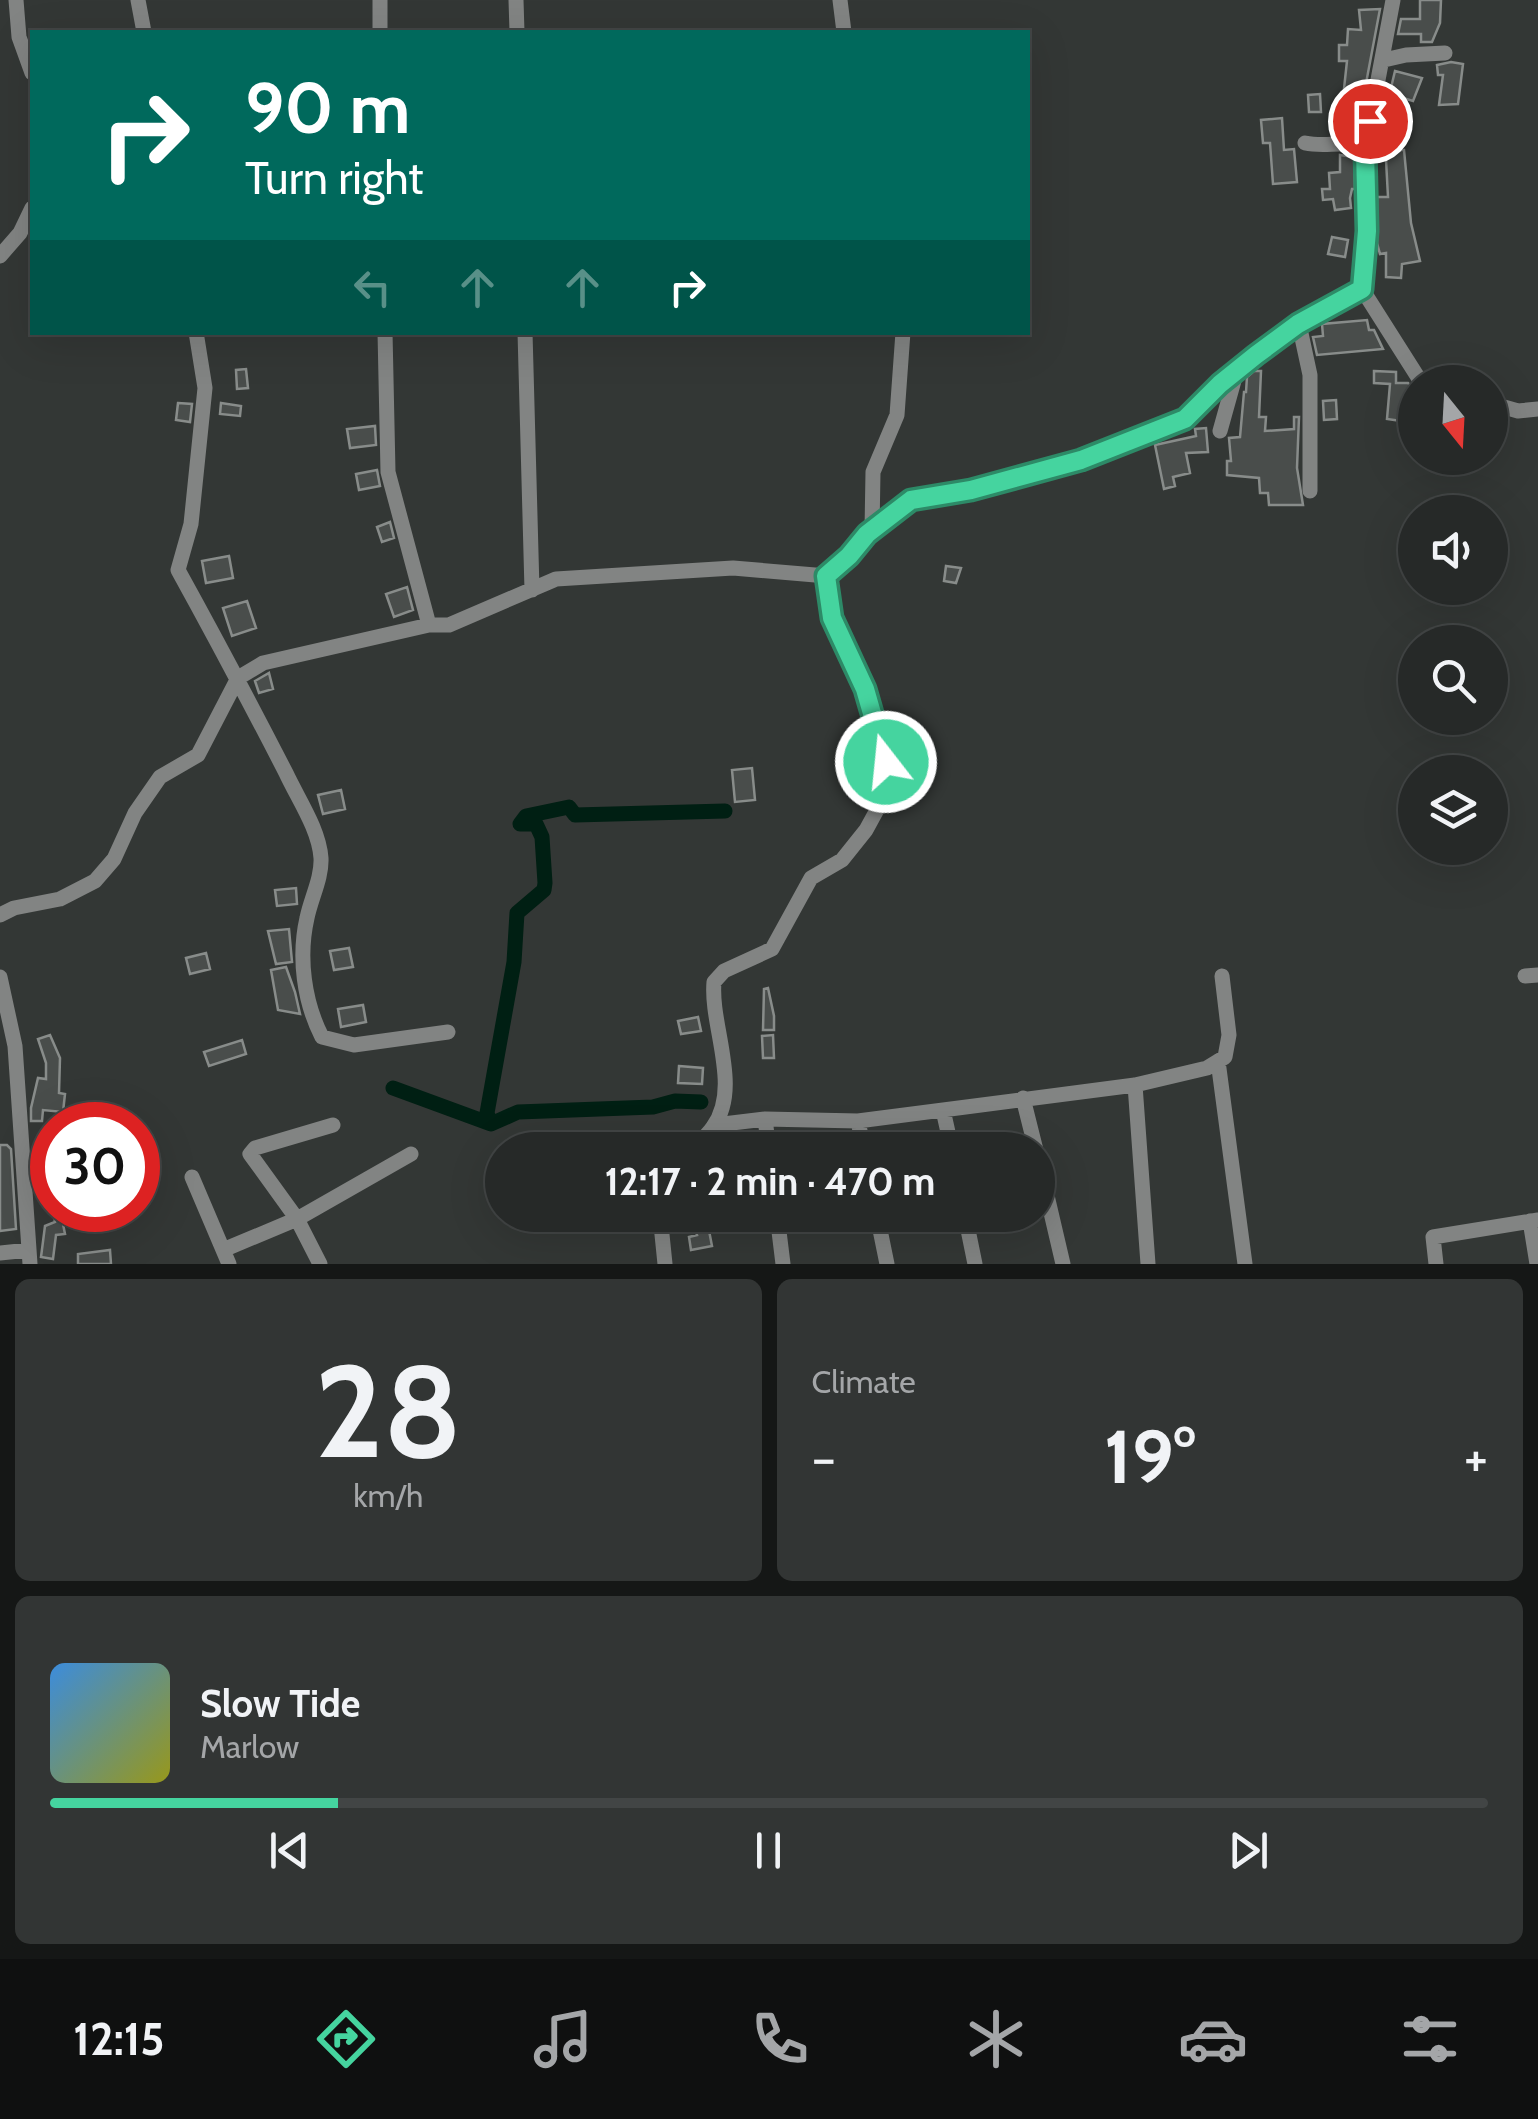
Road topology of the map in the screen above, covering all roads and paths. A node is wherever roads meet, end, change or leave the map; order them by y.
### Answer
1 (16, 0) edge
2 (138, 0) edge
3 (380, 0) edge
4 (516, 0) edge
5 (840, 0) edge
6 (1392, 0) edge
7 (144, 30) edge
8 (380, 30) edge
9 (517, 30) edge
10 (844, 30) edge
11 (1445, 53) dead end
12 (1384, 60) junction
13 (30, 67) edge
14 (1304, 143) dead end
15 (1365, 150) junction
16 (30, 212) edge
17 (0, 256) edge
18 (1362, 289) junction
19 (1298, 324) junction
20 (196, 335) edge
21 (385, 335) edge
22 (525, 335) edge
23 (903, 335) edge
24 (1410, 365) edge
25 (1237, 370) junction
26 (1508, 408) edge
27 (1538, 409) edge
28 (1220, 431) dead end
29 (1310, 491) dead end
30 (872, 530) junction
31 (826, 576) junction
32 (532, 590) junction
33 (429, 625) junction
34 (238, 678) junction
35 (0, 915) edge
36 (1222, 976) dead end
37 (0, 977) edge
38 (2, 999) edge
39 (448, 1032) dead end
40 (1218, 1061) junction
41 (1136, 1085) junction
42 (18, 1089) junction
43 (0, 1090) edge
44 (1024, 1098) junction
45 (943, 1110) junction
46 (765, 1119) junction
47 (858, 1120) junction
48 (333, 1125) dead end
49 (715, 1126) junction
50 (709, 1132) edge
51 (767, 1132) edge
52 (860, 1132) edge
53 (948, 1132) edge
54 (1032, 1132) edge
55 (411, 1154) dead end
56 (192, 1178) dead end
57 (297, 1219) junction
58 (1534, 1220) edge
59 (1055, 1230) edge
60 (662, 1232) edge
61 (779, 1232) edge
62 (880, 1232) edge
63 (968, 1232) edge
64 (0, 1253) edge
65 (30, 1257) edge
66 (226, 1257) edge
67 (320, 1264) edge
68 (666, 1264) edge
69 (783, 1264) edge
70 (887, 1264) edge
71 (975, 1264) edge
72 (1063, 1264) edge
73 (1148, 1264) edge
74 (1245, 1264) edge
75 (1436, 1264) edge
76 (1537, 1264) edge

1 - 13 street
2 - 7 street
3 - 8 street
4 - 9 street
5 - 10 street
6 - 12 street
11 - 12 street
12 - 15 street
14 - 15 street
15 - 18 street
16 - 17 street
18 - 19 street
18 - 24 street
19 - 25 street
19 - 29 street
20 - 34 street
21 - 33 street
22 - 32 street
23 - 30 street
25 - 28 street
25 - 30 street
26 - 27 street
30 - 31 street
31 - 32 street
31 - 49 street
32 - 33 street
33 - 34 street
34 - 35 street
34 - 39 street
36 - 40 street
37 - 38 street
38 - 42 street
40 - 41 street
40 - 74 street
41 - 44 street
41 - 73 street
42 - 43 street
42 - 65 street
44 - 45 street
44 - 54 street
45 - 47 street
45 - 53 street
46 - 47 street
46 - 49 street
46 - 51 street
47 - 52 street
48 - 57 street
49 - 50 street
55 - 57 street
56 - 66 street
57 - 66 street
57 - 67 street
58 - 75 street
58 - 76 street
59 - 72 street
60 - 68 street
61 - 69 street
62 - 70 street
63 - 71 street
64 - 65 street

